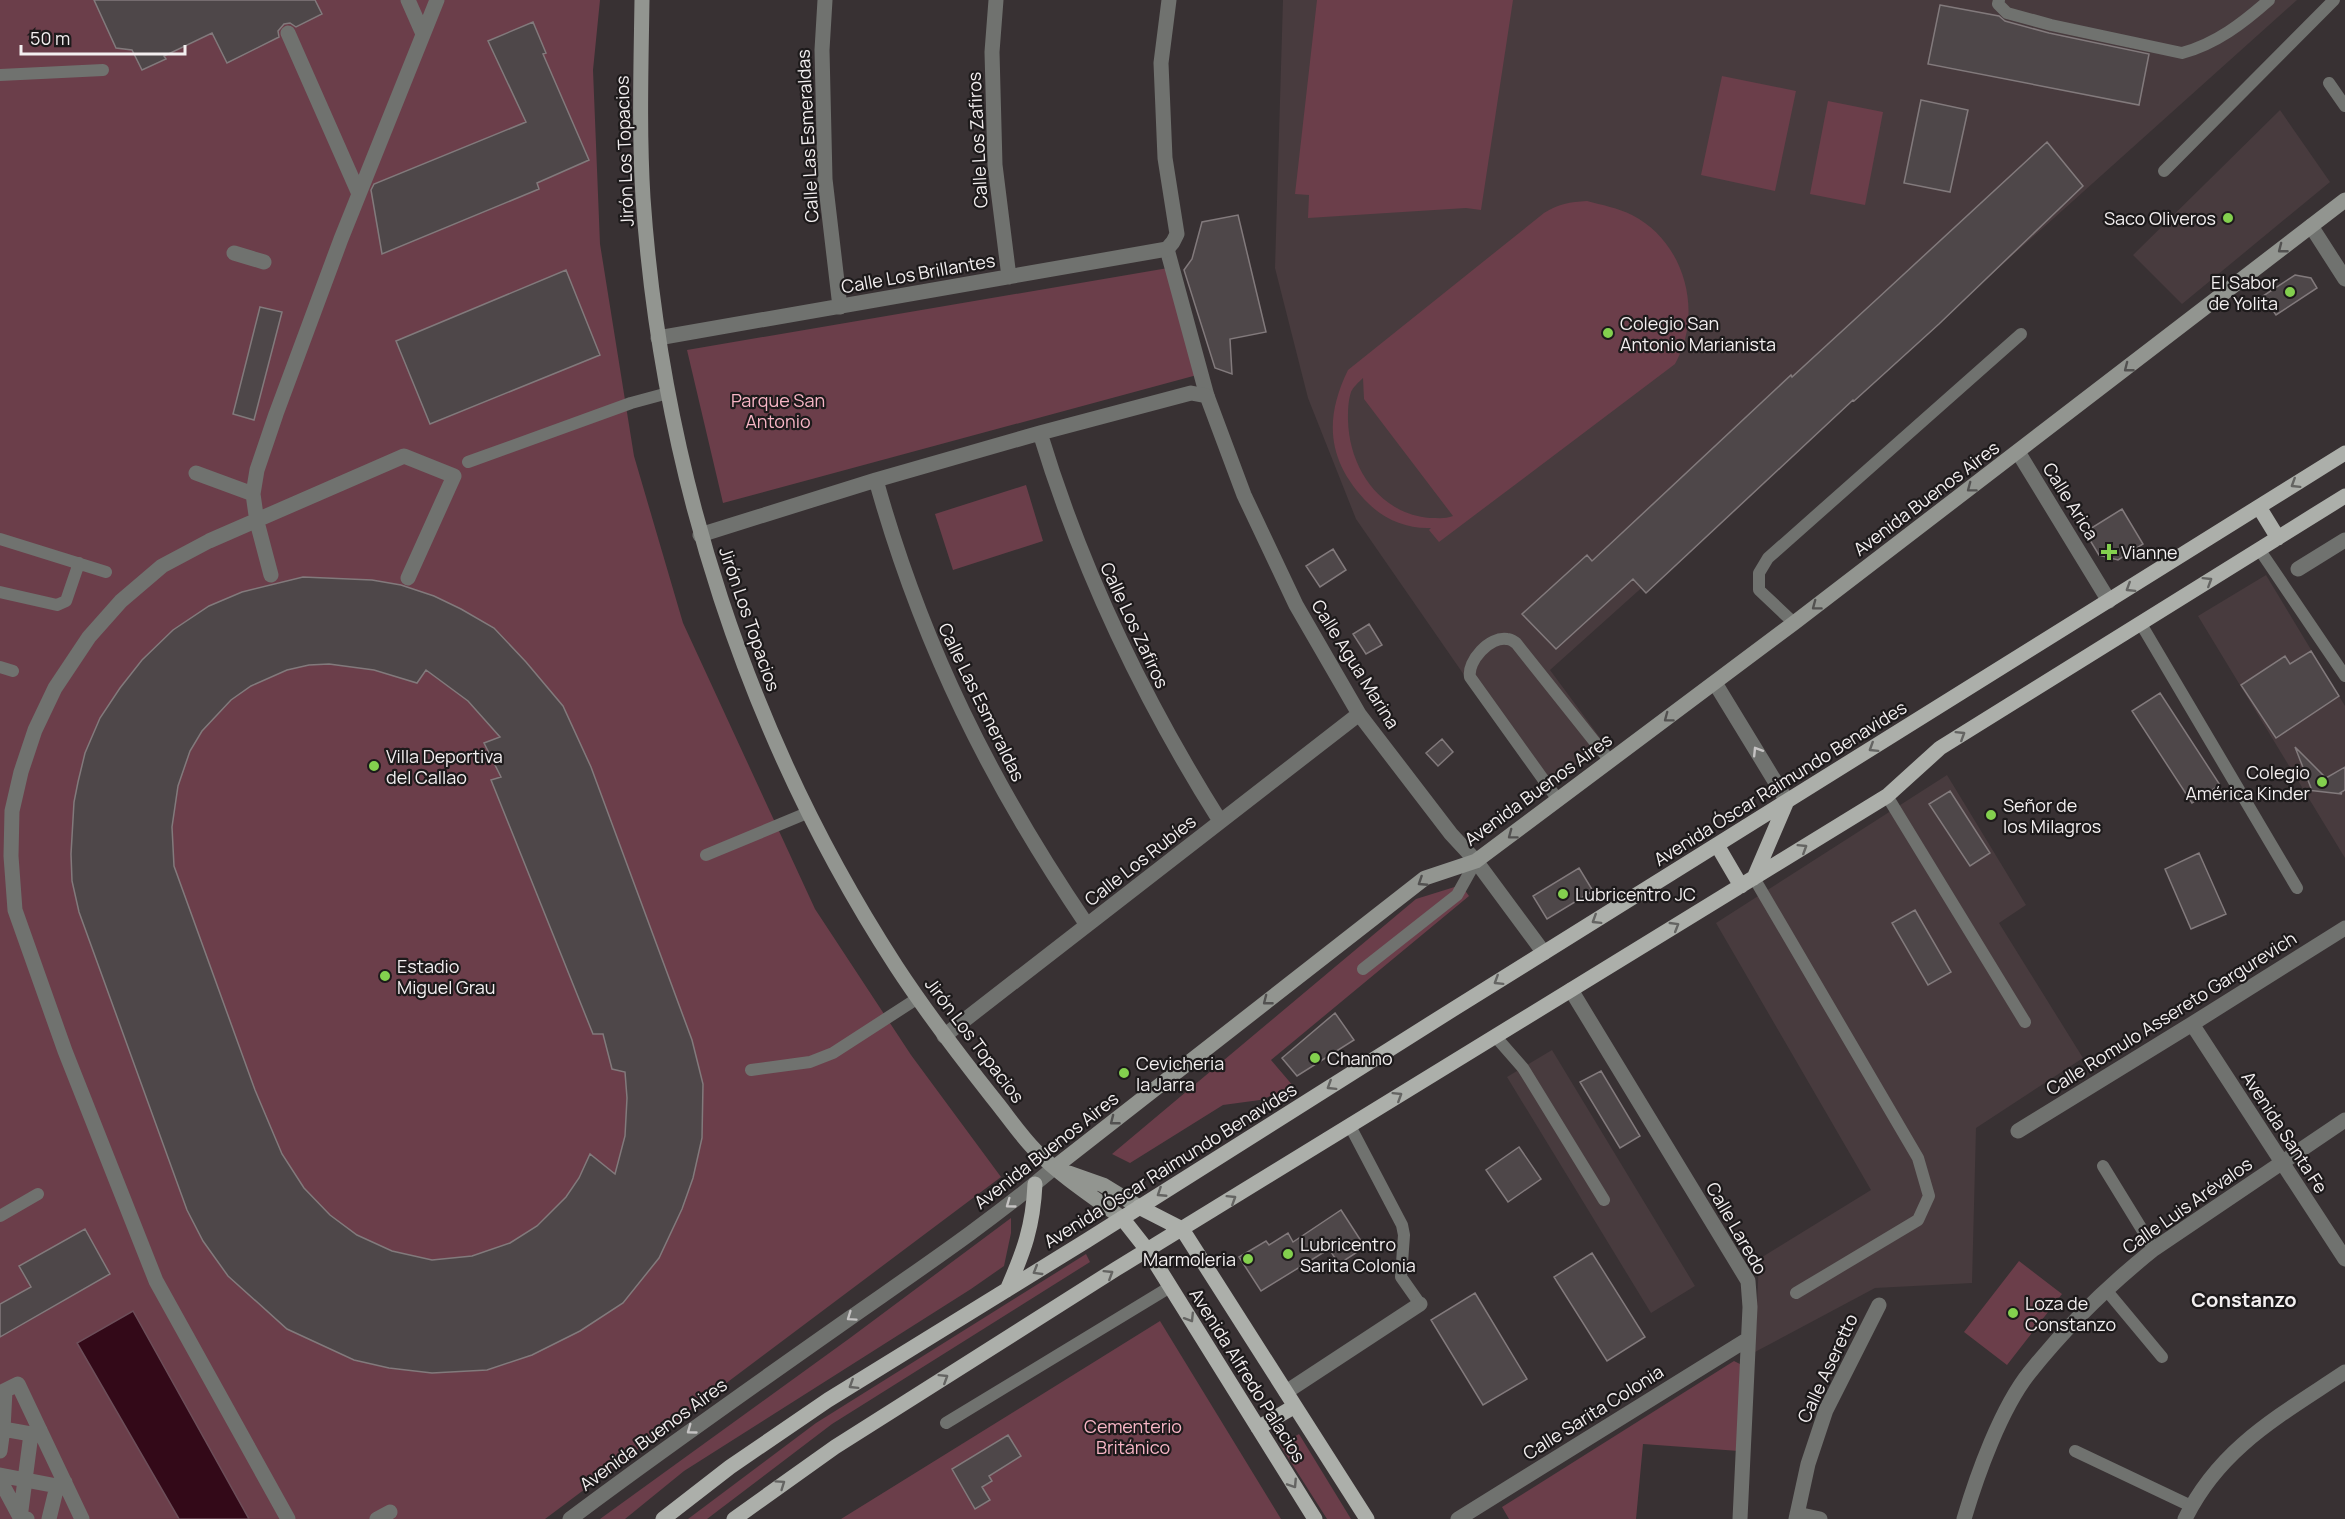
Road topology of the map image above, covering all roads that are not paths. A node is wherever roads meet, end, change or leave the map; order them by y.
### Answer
1 (408, 0) edge
2 (437, 0) edge
3 (642, 0) edge
4 (825, 0) edge
5 (996, 0) edge
6 (1169, 0) edge
7 (1999, 0) edge
8 (2269, 0) edge
9 (2334, 0) edge
10 (288, 33) dead end
11 (423, 34) junction
12 (103, 70) dead end
13 (0, 75) edge
14 (2329, 83) dead end
15 (2345, 106) edge
16 (2164, 171) dead end
17 (359, 194) junction
18 (2345, 200) edge
19 (2311, 226) junction
20 (1167, 249) junction
21 (234, 253) dead end
22 (264, 262) dead end
23 (1009, 277) junction
24 (2345, 279) edge
25 (840, 307) junction
26 (2021, 334) dead end
27 (658, 338) junction
28 (668, 393) junction
29 (1207, 396) junction
30 (1040, 433) junction
31 (2018, 452) junction
32 (2345, 453) edge
33 (468, 462) dead end
34 (196, 473) dead end
35 (876, 480) junction
36 (253, 494) junction
37 (2345, 496) edge
38 (2259, 507) junction
39 (256, 522) junction
40 (700, 535) junction
41 (2278, 538) junction
42 (0, 539) edge
43 (2345, 540) edge
44 (2259, 549) junction
45 (79, 563) junction
46 (2298, 569) dead end
47 (106, 572) dead end
48 (271, 575) dead end
49 (408, 578) dead end
50 (0, 592) edge
51 (2109, 601) junction
52 (1794, 623) junction
53 (2141, 624) junction
54 (0, 667) edge
55 (13, 671) dead end
56 (2345, 676) edge
57 (1715, 683) junction
58 (1359, 714) junction
59 (1610, 761) junction
60 (1887, 796) junction
61 (1558, 800) junction
62 (1787, 801) junction
63 (807, 813) junction
64 (1220, 821) junction
65 (1717, 845) junction
66 (706, 855) dead end
67 (1476, 861) junction
68 (1748, 882) junction
69 (2297, 888) dead end
70 (1087, 925) junction
71 (2345, 928) edge
72 (1544, 952) junction
73 (1364, 969) dead end
74 (1571, 990) junction
75 (918, 998) junction
76 (2025, 1022) dead end
77 (2192, 1024) junction
78 (945, 1036) junction
79 (1495, 1036) junction
80 (751, 1070) dead end
81 (2345, 1120) edge
82 (1350, 1126) junction
83 (2018, 1131) dead end
84 (2281, 1162) junction
85 (2103, 1166) dead end
86 (1055, 1167) junction
87 (1035, 1184) junction
88 (38, 1194) dead end
89 (1604, 1200) dead end
90 (1139, 1207) junction
91 (0, 1216) edge
92 (1122, 1218) junction
93 (1182, 1229) junction
94 (2154, 1249) junction
95 (1148, 1251) junction
96 (2345, 1260) edge
97 (1170, 1287) junction
98 (1007, 1290) junction
99 (2107, 1291) junction
100 (1796, 1293) dead end
101 (1420, 1304) joint
102 (1879, 1305) dead end
103 (1748, 1339) junction
104 (2162, 1357) dead end
105 (2345, 1372) edge
106 (2, 1392) edge
107 (1286, 1392) junction
108 (1294, 1406) junction
109 (946, 1423) dead end
110 (1258, 1428) junction
111 (3, 1429) junction
112 (36, 1432) junction
113 (0, 1451) edge
114 (2074, 1451) dead end
115 (0, 1475) edge
116 (0, 1480) edge
117 (26, 1480) junction
118 (61, 1484) junction
119 (2188, 1513) edge
120 (1796, 1516) edge
121 (22, 1519) edge
122 (49, 1519) edge
123 (82, 1519) edge
124 (288, 1519) edge
125 (570, 1519) edge
126 (663, 1519) edge
127 (734, 1519) edge
128 (1316, 1519) edge
129 (1367, 1519) edge
130 (1458, 1519) edge
131 (1740, 1519) edge
132 (1820, 1519) edge
133 (1964, 1519) edge

1 - 11 street
2 - 11 street
3 - 27 main road, Jirón Los Topacios
4 - 25 street, Calle Las Esmeraldas
5 - 23 street, Calle Los Zafiros
6 - 20 street
7 - 8 lane
9 - 16 lane
10 - 17 street
11 - 17 street
12 - 13 lane
14 - 15 lane
17 - 36 street
18 - 19 main road, Avenida Buenos Aires
19 - 24 street
19 -> 31 main road, Avenida Buenos Aires
20 - 23 street, Calle Los Brillantes
20 - 29 street, Calle Agua Marina
21 - 22 street
23 - 25 street, Calle Los Brillantes
25 - 27 street, Calle Los Brillantes
26 - 52 lane
27 - 28 main road, Jirón Los Topacios
28 - 33 lane
28 - 40 main road, Jirón Los Topacios
29 - 30 street
29 - 58 street, Calle Agua Marina
30 - 35 street
30 - 64 street, Calle Los Zafiros
31 - 51 street, Calle Arica
31 -> 52 main road, Avenida Buenos Aires
32 -> 38 main road, Avenida Óscar Raimundo Benavides
34 - 36 street
35 - 40 street
35 - 70 street, Calle Las Esmeraldas
36 - 39 street
37 - 41 main road
38 - 41 main road
38 -> 51 main road, Avenida Óscar Raimundo Benavides
39 - 48 street
39 - 49 street
39 - 124 street
40 - 63 main road, Jirón Los Topacios
41 - 44 main road
42 - 45 lane
43 - 46 street
53 -> 44 main road
44 - 56 lane
45 - 47 lane
45 - 50 lane
51 -> 62 main road, Avenida Óscar Raimundo Benavides
52 - 57 main road, Avenida Buenos Aires
60 -> 53 main road
53 - 69 lane
54 - 55 lane
57 -> 59 main road, Avenida Buenos Aires
62 -> 57 street
58 - 64 street, Calle Los Rubíes
58 - 67 street, Calle Agua Marina
59 - 61 main road, Avenida Buenos Aires
59 - 61 lane
68 -> 60 main road
60 - 76 lane
61 -> 67 main road, Avenida Buenos Aires
62 - 65 main road, Avenida Óscar Raimundo Benavides
62 - 68 main road
63 - 66 lane
63 - 75 main road, Jirón Los Topacios
64 - 70 street, Calle Los Rubíes
65 - 68 main road
65 -> 72 main road, Avenida Óscar Raimundo Benavides
67 - 72 street, Calle Agua Marina
67 - 73 lane
67 -> 86 main road, Avenida Buenos Aires
74 -> 68 main road
68 - 100 lane
70 - 78 street, Calle Los Rubíes
71 - 77 street, Calle Romulo Assereto Gargurevich
72 -> 90 main road, Avenida Óscar Raimundo Benavides
74 - 79 main road
74 - 103 street, Calle Laredo
75 - 78 main road, Jirón Los Topacios
75 - 80 lane
77 - 83 street, Calle Romulo Assereto Gargurevich
77 - 84 street, Avenida Santa Fe
78 - 86 main road, Jirón Los Topacios
82 -> 79 main road
79 - 89 lane
81 - 84 street, Calle Luis Arévalos
93 -> 82 main road
82 - 101 lane
84 - 94 street, Calle Luis Arévalos
84 - 96 street, Avenida Santa Fe
85 - 94 lane
86 - 87 street, Avenida Buenos Aires
86 - 90 main road
86 - 92 main road, Avenida Alfredo Palacios
87 - 98 main road
87 -> 125 street, Avenida Buenos Aires
88 - 91 lane
90 - 92 main road, Avenida Óscar Raimundo Benavides
90 - 93 main road
92 - 95 main road, Avenida Alfredo Palacios
92 -> 98 main road, Avenida Óscar Raimundo Benavides
93 - 95 main road
93 - 107 main road, Avenida Alfredo Palacios
94 - 99 street, Calle Luis Arévalos
95 - 97 main road, Avenida Alfredo Palacios
127 -> 95 main road
97 - 109 lane
97 -> 110 main road, Avenida Alfredo Palacios
98 -> 126 main road, Avenida Óscar Raimundo Benavides
99 - 104 lane
99 - 133 street, Calle Luis Arévalos
101 - 107 street
102 - 120 street, Calle Aseretto
103 - 130 street, Calle Sarita Colonia
103 - 131 street, Calle Laredo
105 - 119 street
106 - 111 street
106 - 112 street
107 - 108 main road, Avenida Alfredo Palacios
108 - 110 main road
108 - 129 main road, Avenida Alfredo Palacios
110 -> 128 main road, Avenida Alfredo Palacios
111 - 112 street
111 - 113 street
112 - 117 street
112 - 118 street
114 - 119 lane
115 - 117 street
116 - 121 street
117 - 118 street
117 - 121 street
118 - 122 street
118 - 123 street
120 - 132 street

